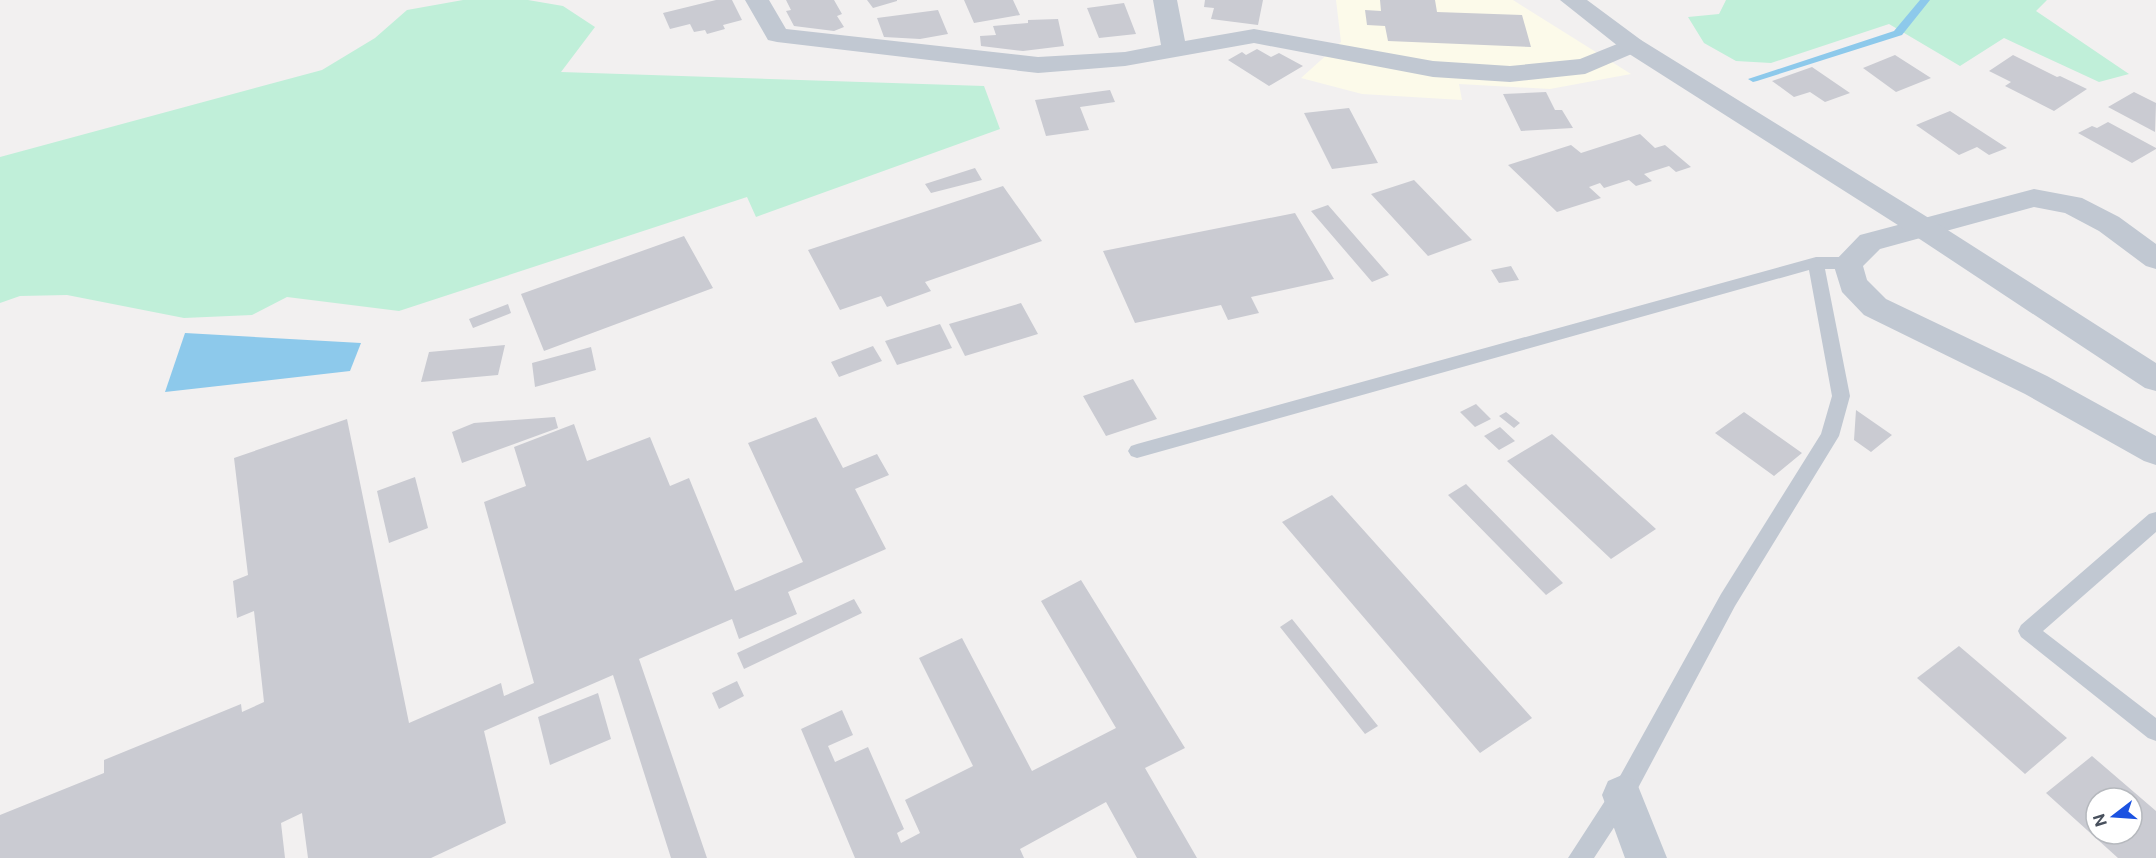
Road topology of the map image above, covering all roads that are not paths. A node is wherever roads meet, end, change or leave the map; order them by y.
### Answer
1 (757, 0) edge
2 (1165, 0) edge
3 (1572, 0) edge
4 (1632, 45) junction
5 (1174, 51) junction
6 (1923, 227) junction
7 (2156, 259) edge
8 (1816, 263) junction
9 (1848, 264) junction
10 (2156, 379) edge
11 (1137, 451) dead end
12 (2156, 452) edge
13 (2156, 520) edge
14 (2156, 731) edge
15 (1622, 795) junction
16 (1580, 858) edge
17 (1646, 858) edge

1 - 5 street
2 - 5 street
3 - 4 street
4 - 5 street
4 - 6 street
6 - 7 street
6 - 9 street
6 - 10 street
8 - 9 lane
8 - 11 lane
8 - 15 lane
9 - 12 street
13 - 14 lane
15 - 16 lane
15 - 17 street

